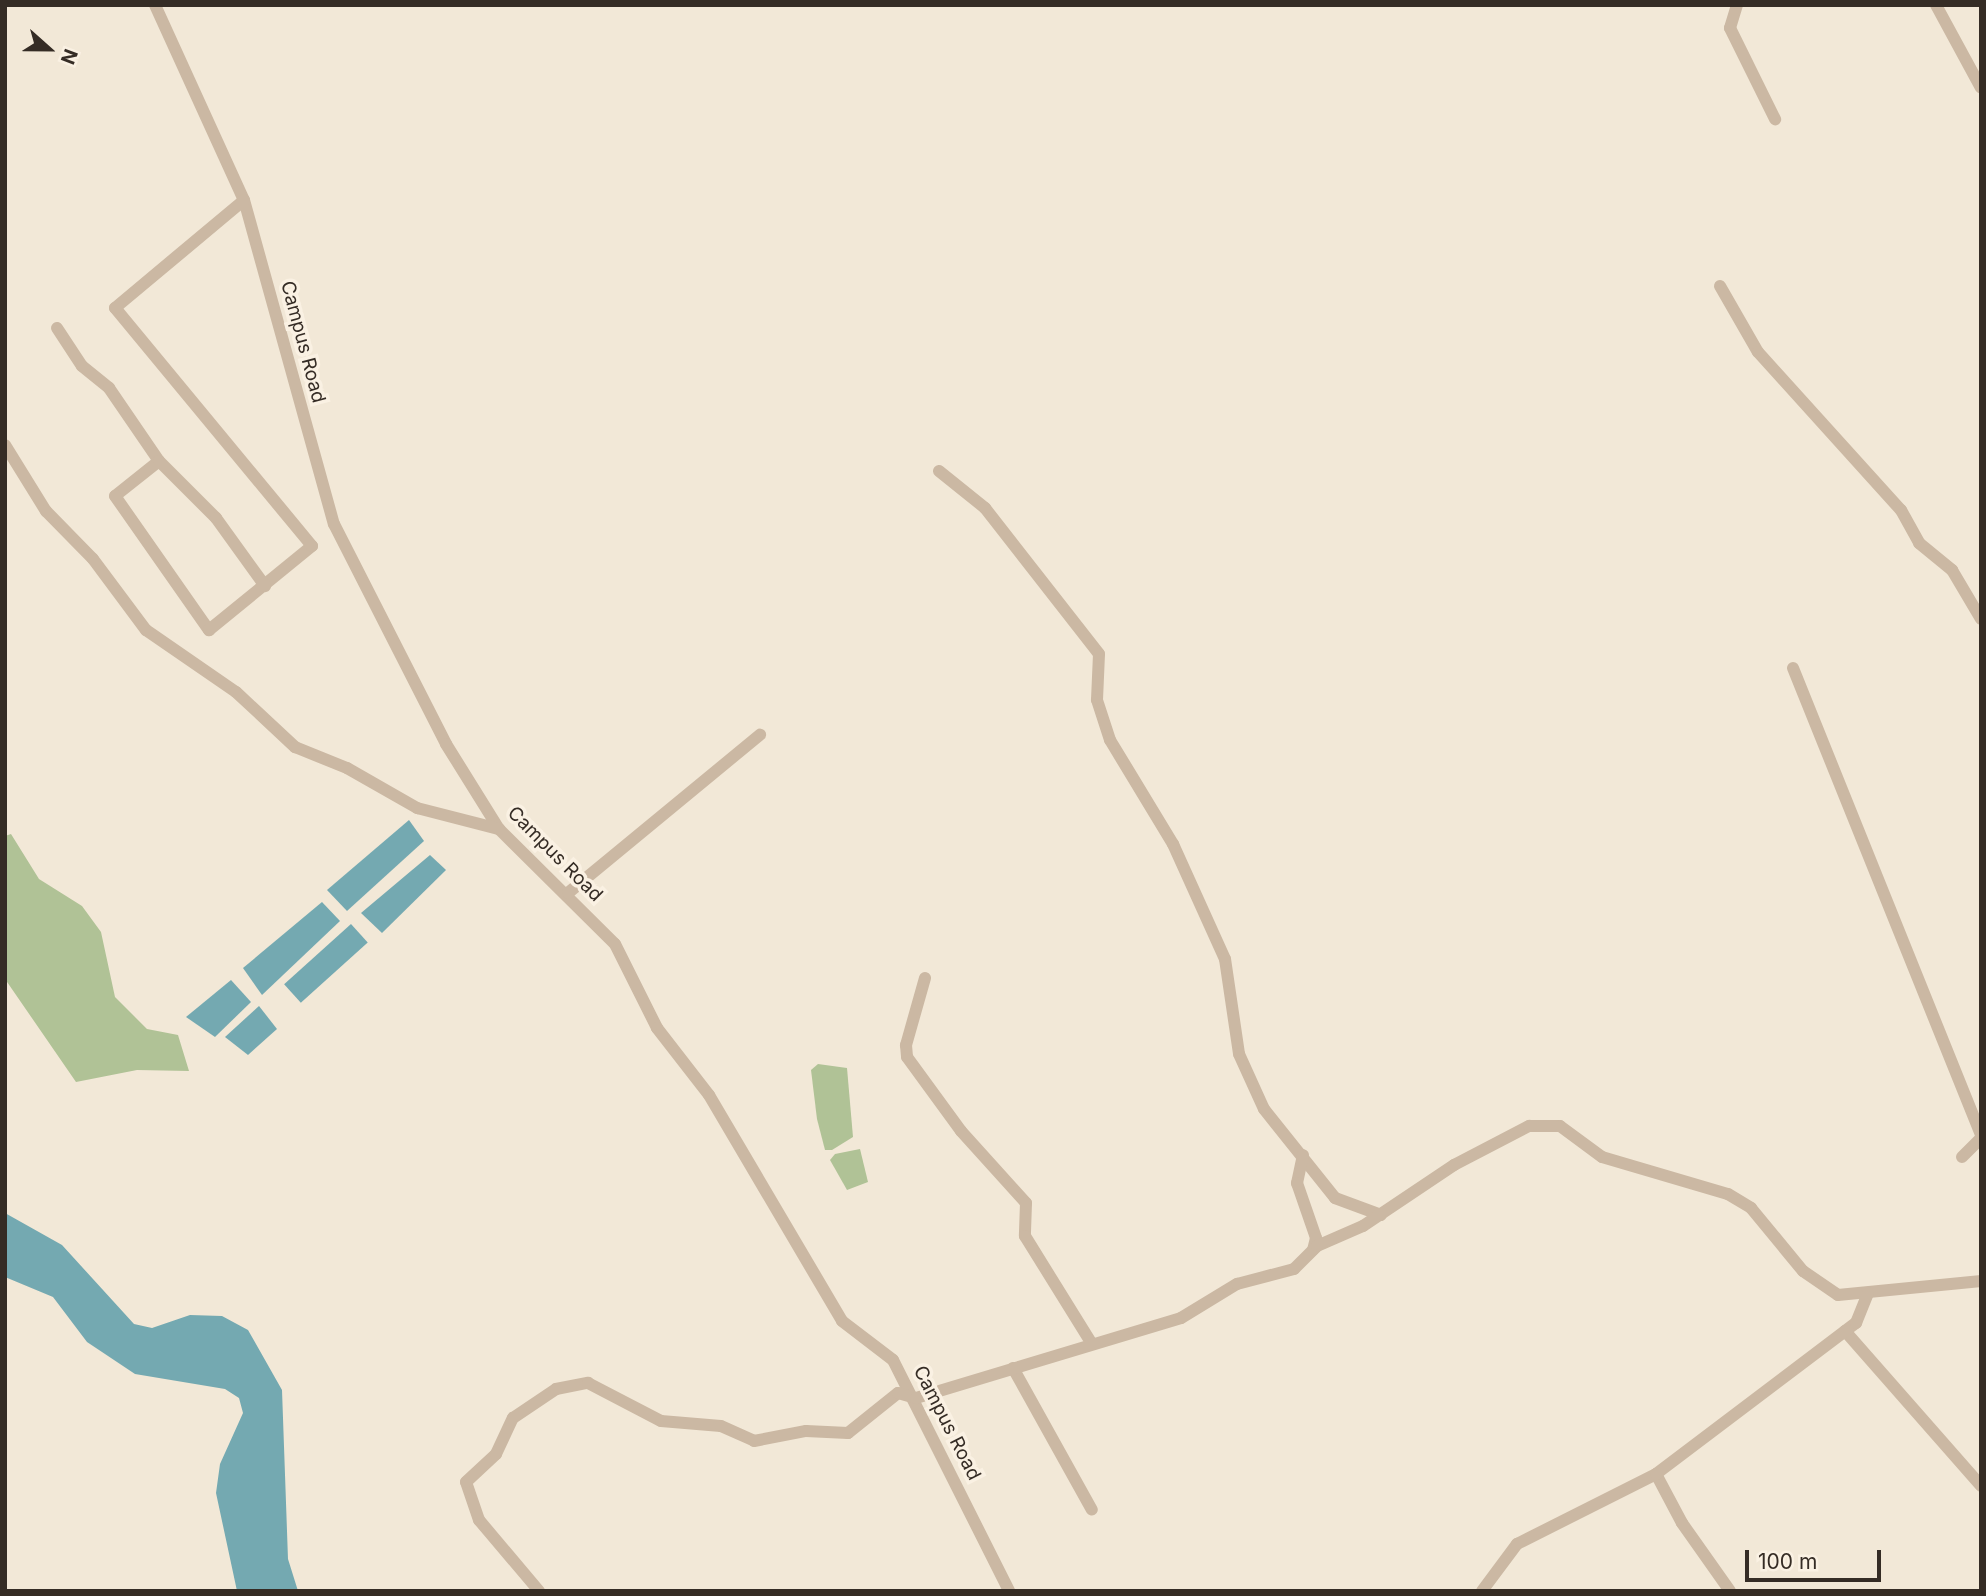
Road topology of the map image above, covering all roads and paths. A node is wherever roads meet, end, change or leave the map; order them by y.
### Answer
1 (155, 5) edge
2 (1737, 5) edge
3 (1936, 5) edge
4 (1981, 88) edge
5 (1775, 119) dead end
6 (244, 200) junction
7 (1720, 286) dead end
8 (57, 328) dead end
9 (5, 445) edge
10 (159, 461) junction
11 (939, 471) dead end
12 (265, 586) junction
13 (1981, 619) edge
14 (1793, 668) dead end
15 (760, 735) dead end
16 (499, 829) junction
17 (568, 893) junction
18 (925, 978) dead end
19 (1981, 1136) edge
20 (1303, 1155) junction
21 (1962, 1157) dead end
22 (1381, 1214) junction
23 (1313, 1250) junction
24 (1981, 1280) edge
25 (1868, 1293) junction
26 (1845, 1331) junction
27 (1092, 1345) junction
28 (1013, 1368) junction
29 (916, 1398) junction
30 (1657, 1474) junction
31 (1981, 1486) edge
32 (1092, 1510) dead end
33 (539, 1591) edge
34 (1009, 1591) edge
35 (1482, 1591) edge
36 (1730, 1591) edge

1 - 6 street, Campus Road
2 - 5 street
3 - 4 street
6 - 12 street
6 - 16 street, Campus Road
7 - 13 street
8 - 10 street
9 - 16 street
10 - 12 street
10 - 12 street
11 - 20 street
14 - 19 street
15 - 17 street
16 - 17 street, Campus Road
17 - 29 street, Campus Road
18 - 27 street
19 - 21 street
20 - 22 street
20 - 23 street
22 - 23 street
22 - 25 street
23 - 27 street
24 - 25 street
25 - 26 street
26 - 30 street
26 - 31 street
27 - 28 street
28 - 29 street
28 - 32 street
29 - 33 street
29 - 34 street, Campus Road
30 - 35 street
30 - 36 street

